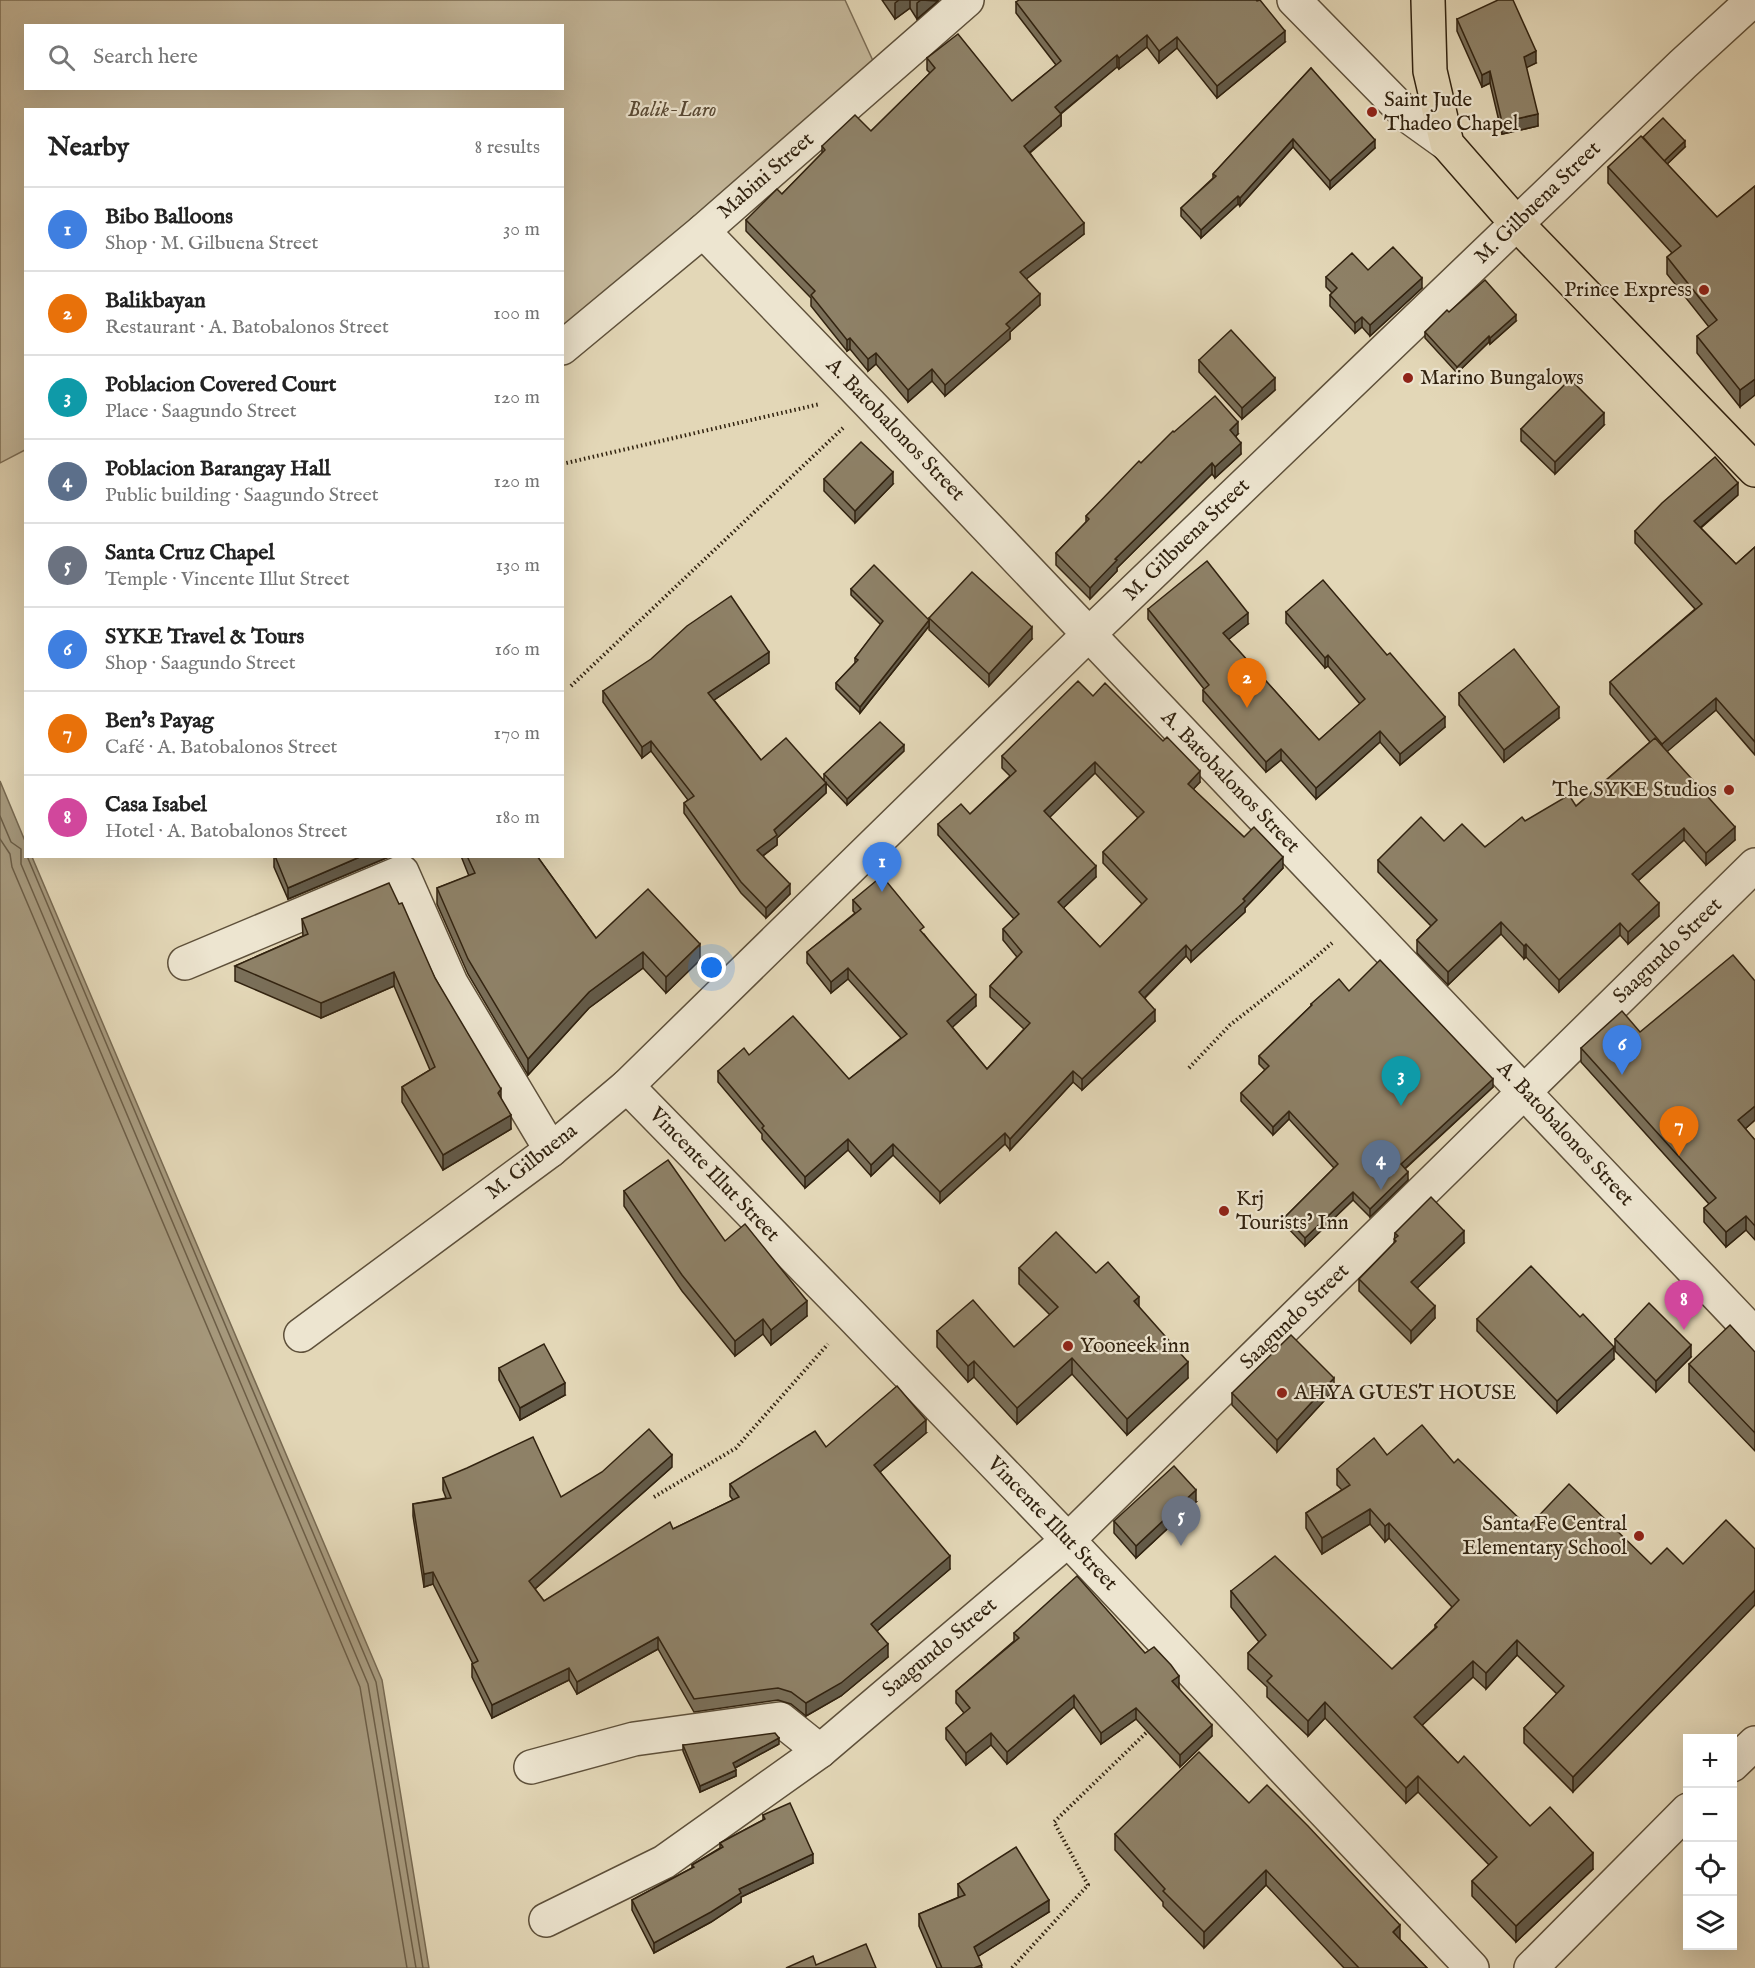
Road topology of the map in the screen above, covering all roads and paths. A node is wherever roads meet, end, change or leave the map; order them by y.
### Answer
1 (967, 0) edge
2 (1294, 0) edge
3 (1428, 0) edge
4 (1753, 0) edge
5 (1447, 144) junction
6 (1517, 224) junction
7 (703, 231) junction
8 (564, 346) edge
9 (865, 399) junction
10 (564, 464) edge
11 (1755, 470) edge
12 (1089, 634) junction
13 (571, 686) dead end
14 (1755, 866) edge
15 (1359, 918) junction
16 (185, 963) dead end
17 (1190, 1068) dead end
18 (627, 1086) junction
19 (1524, 1092) junction
20 (551, 1150) junction
21 (852, 1316) junction
22 (301, 1335) dead end
23 (1755, 1335) edge
24 (654, 1497) dead end
25 (1068, 1540) junction
26 (1157, 1722) edge
27 (1755, 1743) edge
28 (820, 1751) junction
29 (1737, 1760) edge
30 (531, 1767) dead end
31 (1683, 1815) edge
32 (546, 1920) dead end
33 (1012, 1968) edge
34 (1472, 1968) edge
35 (1531, 1968) edge

1 - 7 street, Mabini Street
2 - 5 street
3 - 5 main road
4 - 6 street, M. Gilbuena Street
5 - 6 main road
6 - 11 main road
6 - 12 street, M. Gilbuena Street
7 - 8 street, Mabini Street
7 - 9 street, A. Batobalonos Street
9 - 10 path
9 - 12 street, A. Batobalonos Street
9 - 13 path
12 - 15 street, A. Batobalonos Street
12 - 18 street, M. Gilbuena Street
14 - 19 street, Saagundo Street
15 - 17 path
15 - 19 street, A. Batobalonos Street
16 - 20 street
18 - 20 street, M. Gilbuena
18 - 21 street, Vincente Illut Street
19 - 23 street, A. Batobalonos Street
19 - 25 street, Saagundo Street
20 - 22 street, M. Gilbuena
21 - 24 path
21 - 25 street, Vincente Illut Street
25 - 28 street, Saagundo Street
25 - 34 street, Vincente Illut Street
26 - 33 path
27 - 29 street
28 - 30 street
28 - 32 street, Saagundo Street
31 - 35 street

